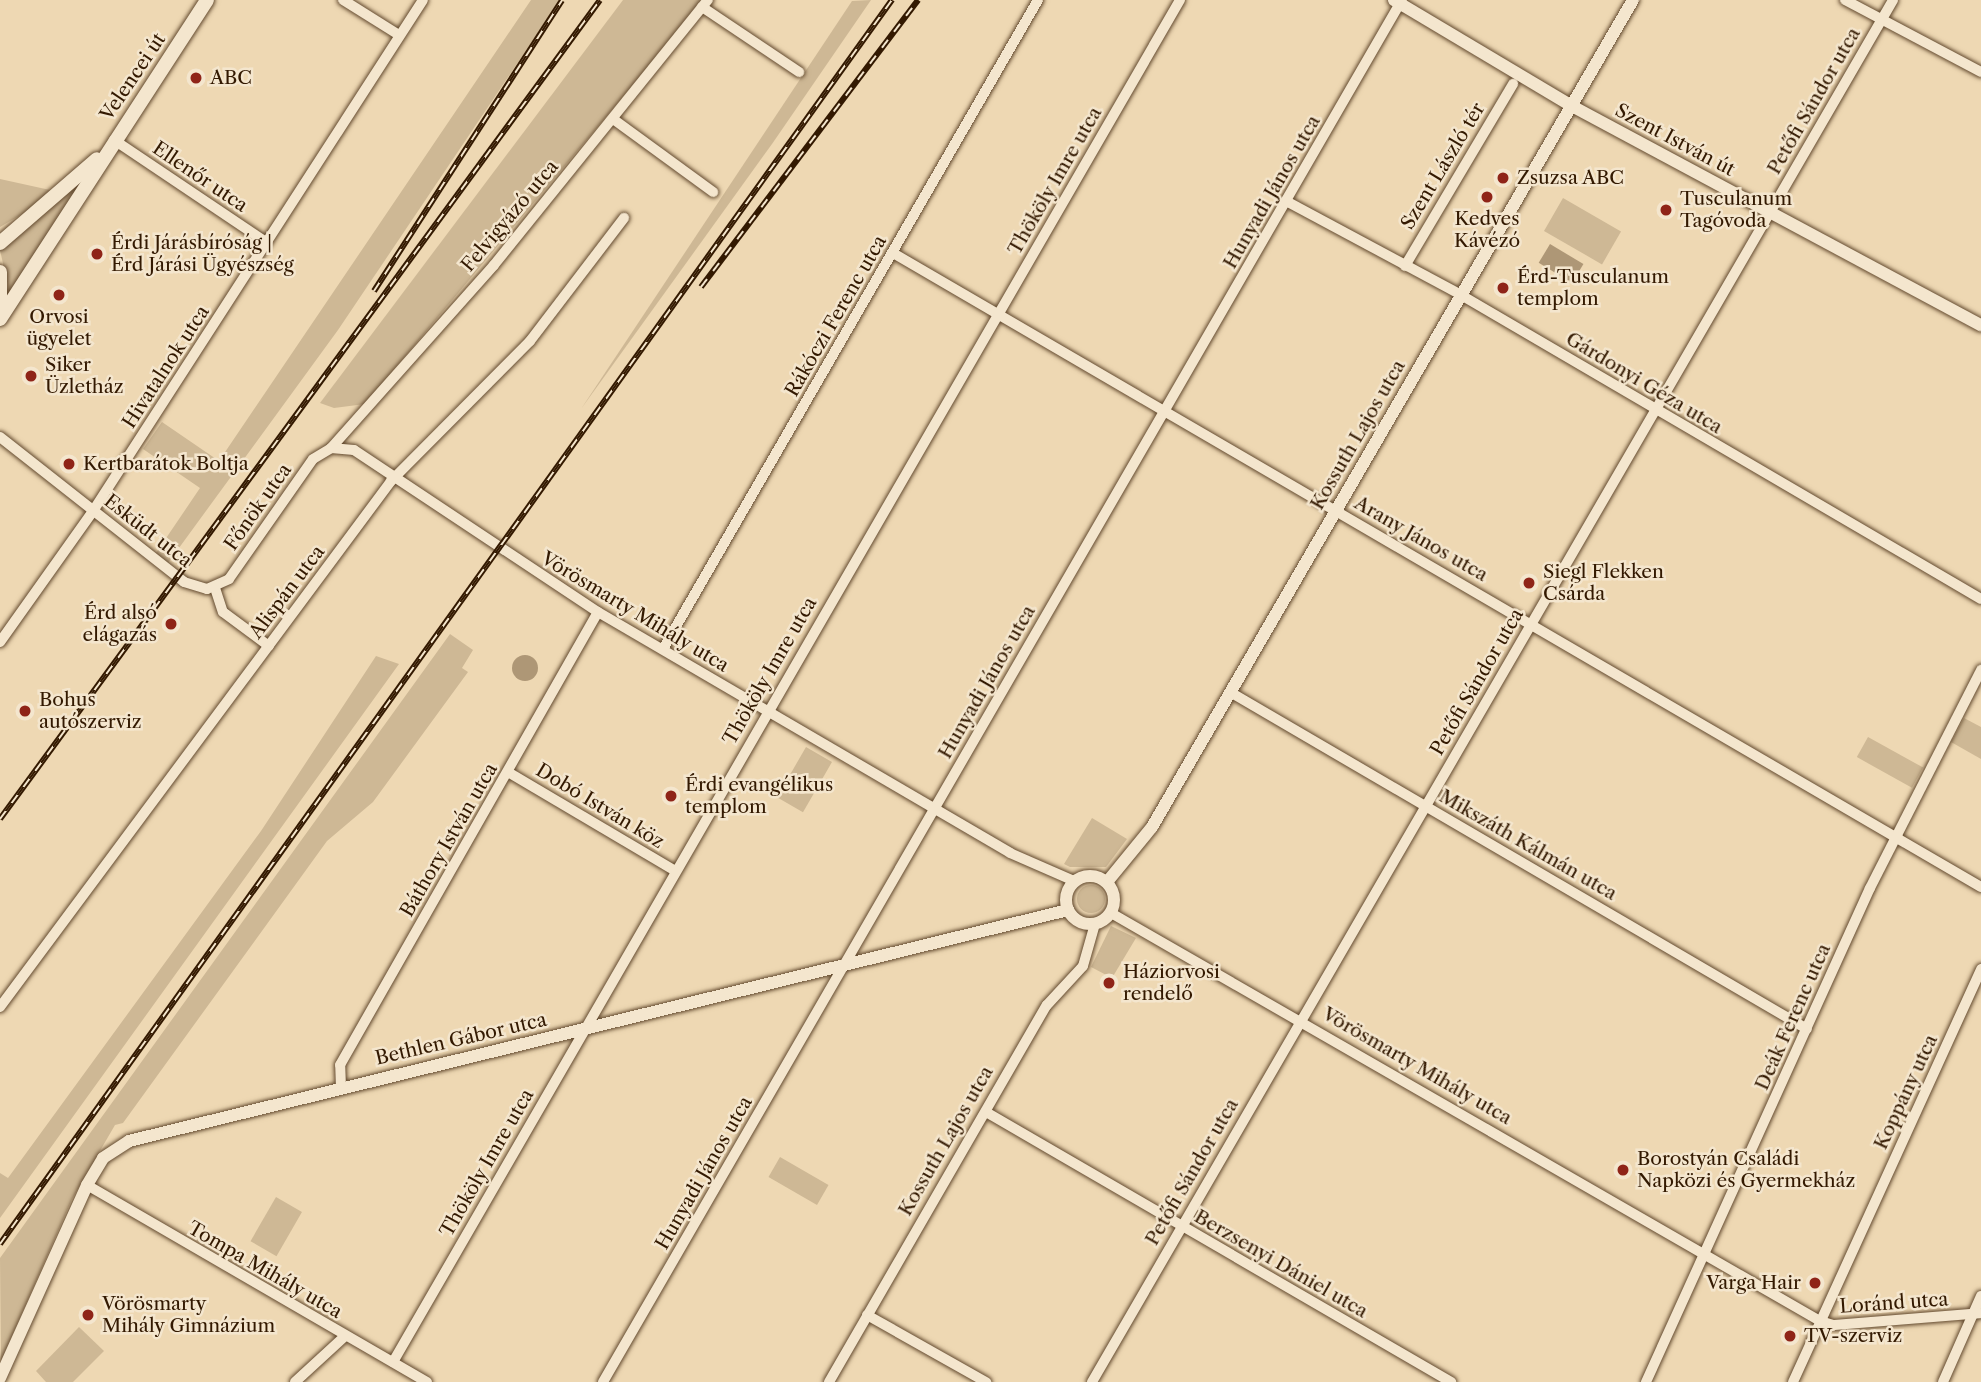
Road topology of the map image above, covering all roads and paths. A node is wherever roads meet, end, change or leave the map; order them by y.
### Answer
1 (207, 0) edge
2 (344, 0) edge
3 (423, 0) edge
4 (1038, 0) edge
5 (1180, 0) edge
6 (1633, 0) edge
7 (1845, 0) edge
8 (1893, 0) edge
9 (1399, 1) edge
10 (705, 4) edge
11 (1882, 19) junction
12 (399, 35) junction
13 (799, 72) dead end
14 (1981, 72) edge
15 (1513, 84) dead end
16 (1572, 106) junction
17 (613, 119) junction
18 (114, 139) junction
19 (713, 192) dead end
20 (1286, 201) junction
21 (1770, 212) junction
22 (624, 218) dead end
23 (22, 227) junction
24 (0, 229) edge
25 (0, 243) edge
26 (267, 243) junction
27 (893, 253) junction
28 (1405, 266) junction
29 (0, 272) edge
30 (1461, 296) junction
31 (1, 302) edge
32 (997, 315) junction
33 (0, 319) edge
34 (1981, 325) edge
35 (1166, 410) junction
36 (1654, 410) junction
37 (0, 437) edge
38 (331, 448) junction
39 (394, 478) junction
40 (1336, 510) junction
41 (93, 511) junction
42 (215, 588) junction
43 (1981, 599) edge
44 (598, 612) junction
45 (1531, 623) junction
46 (0, 642) edge
47 (269, 646) junction
48 (663, 649) junction
49 (1981, 670) edge
50 (1230, 692) junction
51 (768, 711) junction
52 (508, 772) junction
53 (1426, 805) junction
54 (933, 808) junction
55 (1896, 834) junction
56 (674, 870) junction
57 (1074, 881) junction
58 (1107, 881) junction
59 (1981, 887) edge
60 (1068, 911) junction
61 (1111, 913) junction
62 (1095, 924) junction
63 (1981, 969) edge
64 (843, 970) junction
65 (0, 1007) edge
66 (1302, 1019) junction
67 (1807, 1029) junction
68 (584, 1030) junction
69 (341, 1088) junction
70 (986, 1112) junction
71 (87, 1185) junction
72 (1180, 1226) junction
73 (1704, 1252) junction
74 (1981, 1296) edge
75 (1977, 1314) edge
76 (867, 1315) junction
77 (1820, 1321) junction
78 (345, 1336) junction
79 (393, 1362) junction
80 (0, 1378) edge
81 (295, 1382) edge
82 (427, 1382) edge
83 (603, 1382) edge
84 (829, 1382) edge
85 (986, 1382) edge
86 (1092, 1382) edge
87 (1451, 1382) edge
88 (1646, 1382) edge
89 (1793, 1382) edge
90 (1943, 1382) edge

1 - 18 main road, Velencei út
2 - 12 street
3 - 12 street, Hivatalnok utca
4 - 27 street, Rákóczi Ferenc utca
5 - 32 street, Thököly Imre utca
6 - 16 street, Kossuth Lajos utca
7 - 11 street
8 - 11 street, Petőfi Sándor utca
9 - 16 street, Szent István út
9 - 20 street, Hunyadi János utca
10 - 13 street
10 - 17 street, Felvigyázó utca
11 - 14 street
11 - 21 street, Petőfi Sándor utca
12 - 26 street, Hivatalnok utca
15 - 28 street, Szent László tér
16 - 21 street, Szent István út
16 - 30 street, Kossuth Lajos utca
17 - 19 street
17 - 38 street, Felvigyázó utca
18 - 23 main road
18 - 26 street, Ellenőr utca
18 - 33 main road
20 - 28 street, Gárdonyi Géza utca
20 - 35 street, Hunyadi János utca
21 - 34 street, Szent István út
21 - 36 street, Petőfi Sándor utca
22 - 39 street, Alispán utca
23 - 24 main road
23 - 25 main road
26 - 41 street, Hivatalnok utca
27 - 32 street, Arany János utca
27 - 48 street, Rákóczi Ferenc utca
28 - 30 street, Gárdonyi Géza utca
29 - 31 main road
30 - 36 street, Gárdonyi Géza utca
30 - 40 street, Kossuth Lajos utca
32 - 35 street, Arany János utca
32 - 51 street, Thököly Imre utca
35 - 40 street, Arany János utca
35 - 54 street, Hunyadi János utca
36 - 43 street, Gárdonyi Géza utca
36 - 45 street, Petőfi Sándor utca
37 - 41 street, Esküdt utca
38 - 39 street, Vörösmarty Mihály utca
38 - 42 street, Főnök utca
39 - 44 street, Vörösmarty Mihály utca
39 - 47 street, Alispán utca
40 - 45 street, Arany János utca
40 - 50 street, Kossuth Lajos utca
41 - 42 street, Esküdt utca
41 - 46 street, Hivatalnok utca
42 - 47 street
44 - 48 street, Vörösmarty Mihály utca
44 - 52 street, Báthory István utca
45 - 53 street, Petőfi Sándor utca
45 - 55 street, Arany János utca
47 - 65 street, Alispán utca
48 - 51 street, Vörösmarty Mihály utca
49 - 55 street, Deák Ferenc utca
50 - 53 street, Mikszáth Kálmán utca
50 - 58 street, Kossuth Lajos utca
51 - 54 street, Vörösmarty Mihály utca
51 - 56 street, Thököly Imre utca
52 - 56 street, Dobó István köz
52 - 69 street, Báthory István utca
53 - 66 street, Petőfi Sándor utca
53 - 67 street, Mikszáth Kálmán utca
54 - 57 street, Vörösmarty Mihály utca
54 - 64 street, Hunyadi János utca
55 - 59 street, Arany János utca
55 - 67 street, Deák Ferenc utca
56 - 68 street, Thököly Imre utca
57 - 58 street
57 - 60 street
58 - 61 street
60 - 62 street
60 - 64 street, Bethlen Gábor utca
61 - 62 street
61 - 66 street, Vörösmarty Mihály utca
62 - 70 street, Kossuth Lajos utca
63 - 77 street, Koppány utca
64 - 68 street, Bethlen Gábor utca
64 - 83 street, Hunyadi János utca
66 - 72 street, Petőfi Sándor utca
66 - 73 street, Vörösmarty Mihály utca
67 - 73 street, Deák Ferenc utca
68 - 69 street, Bethlen Gábor utca
68 - 79 street, Thököly Imre utca
69 - 71 street, Bethlen Gábor utca
70 - 72 street, Berzsenyi Dániel utca
70 - 76 street, Kossuth Lajos utca
71 - 78 street, Tompa Mihály utca
71 - 80 street, Bethlen Gábor utca
72 - 86 street, Petőfi Sándor utca
72 - 87 street, Berzsenyi Dániel utca
73 - 77 street, Loránd utca
73 - 88 street, Deák Ferenc utca
74 - 75 street
75 - 77 street, Loránd utca
75 - 90 street
76 - 84 street, Kossuth Lajos utca
76 - 85 street
77 - 89 street, Koppány utca
78 - 79 street, Tompa Mihály utca
78 - 81 street
79 - 82 street, Tompa Mihály utca

